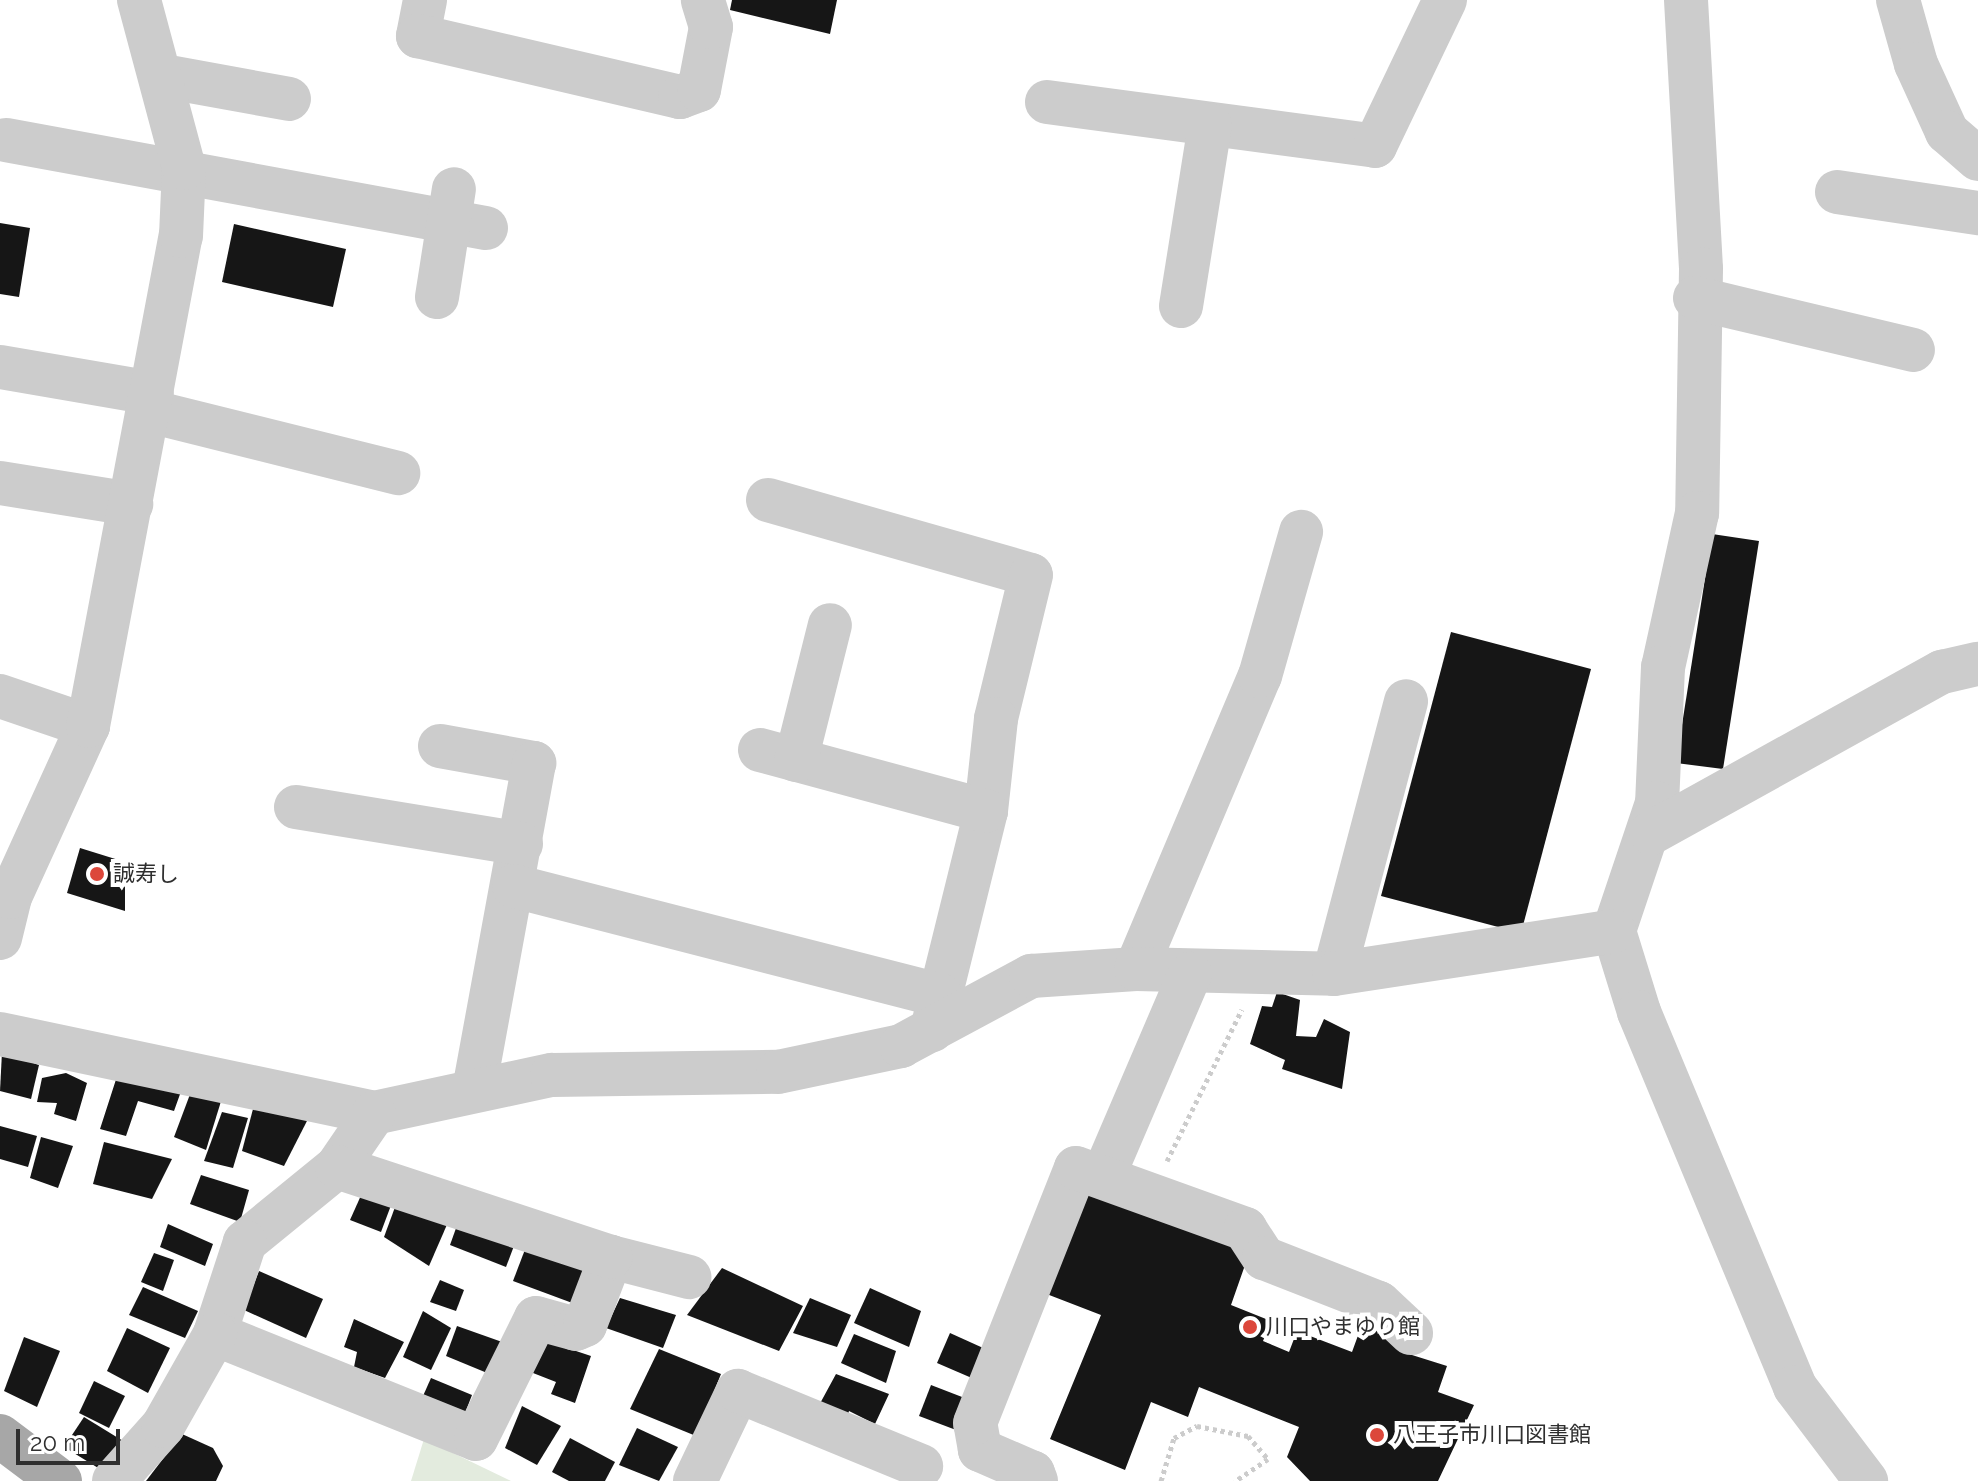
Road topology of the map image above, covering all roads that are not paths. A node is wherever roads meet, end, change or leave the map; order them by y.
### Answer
1 (139, 0) edge
2 (425, 0) edge
3 (703, 0) edge
4 (1445, 0) edge
5 (1686, 0) edge
6 (1898, 0) edge
7 (163, 76) junction
8 (289, 99) dead end
9 (1047, 102) dead end
10 (1210, 125) junction
11 (6, 140) dead end
12 (1978, 159) edge
13 (184, 168) junction
14 (1837, 192) dead end
15 (1978, 213) edge
16 (437, 297) dead end
17 (1695, 298) junction
18 (1181, 306) dead end
19 (1913, 350) dead end
20 (0, 367) edge
21 (150, 402) junction
22 (398, 473) dead end
23 (0, 483) edge
24 (768, 500) dead end
25 (131, 504) junction
26 (1301, 532) dead end
27 (830, 625) dead end
28 (1978, 664) edge
29 (0, 696) edge
30 (1390, 720) dead end
31 (88, 726) junction
32 (440, 746) dead end
33 (296, 807) dead end
34 (986, 811) junction
35 (1651, 833) junction
36 (517, 865) junction
37 (1614, 931) junction
38 (0, 938) edge
39 (1136, 969) junction
40 (1190, 974) junction
41 (1334, 974) junction
42 (936, 1012) junction
43 (0, 1034) edge
44 (474, 1091) junction
45 (374, 1113) junction
46 (337, 1167) junction
47 (1103, 1177) junction
48 (611, 1257) junction
49 (689, 1277) dead end
50 (1411, 1333) dead end
51 (215, 1334) junction
52 (0, 1436) edge
53 (921, 1466) dead end
54 (60, 1481) edge
55 (114, 1481) edge
56 (695, 1481) edge
57 (1036, 1481) edge
58 (1866, 1481) edge

1 - 7 street
2 - 3 street
4 - 10 street
5 - 17 street
6 - 12 street
7 - 8 street
7 - 13 street
9 - 10 street
10 - 18 street
11 - 13 street
13 - 16 street
13 - 21 street
14 - 15 street
17 - 19 street
17 - 35 street
20 - 21 street
21 - 22 street
21 - 25 street
23 - 25 street
24 - 34 street
25 - 31 street
26 - 39 street
27 - 34 street
28 - 35 street
29 - 31 street
30 - 41 street
31 - 38 street
32 - 36 street
33 - 36 street
34 - 42 street
35 - 37 street
36 - 42 street
36 - 44 street
37 - 41 street
37 - 58 street
39 - 40 street
39 - 42 street
40 - 41 street
40 - 47 street
42 - 44 street
43 - 45 street
44 - 45 street
45 - 46 street
46 - 48 street
46 - 51 street
47 - 50 street
47 - 57 street
48 - 49 street
48 - 51 street
51 - 55 street
52 - 54 main road
53 - 56 street

